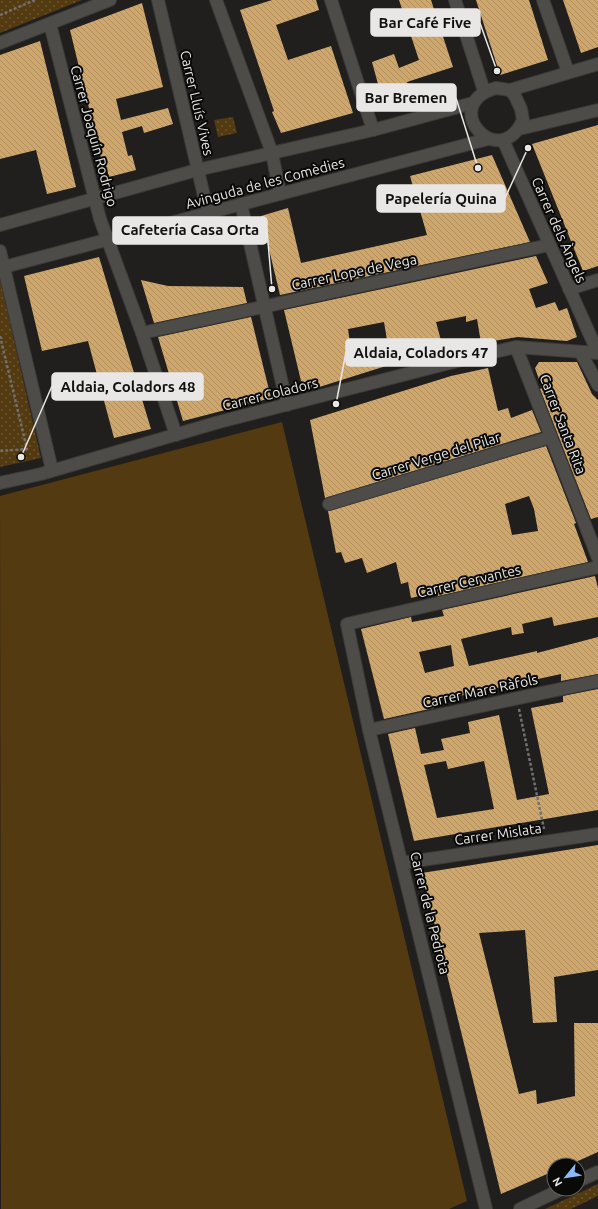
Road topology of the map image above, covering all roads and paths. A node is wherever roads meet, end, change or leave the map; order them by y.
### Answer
1 (35, 0) edge
2 (110, 0) edge
3 (158, 0) edge
4 (216, 0) edge
5 (331, 0) edge
6 (455, 0) edge
7 (543, 0) edge
8 (0, 15) edge
9 (50, 24) junction
10 (0, 43) edge
11 (598, 64) edge
12 (568, 72) junction
13 (510, 90) junction
14 (484, 92) junction
15 (473, 103) junction
16 (598, 110) edge
17 (519, 129) junction
18 (373, 130) junction
19 (488, 139) junction
20 (503, 140) junction
21 (272, 153) junction
22 (197, 170) junction
23 (280, 194) junction
24 (94, 199) junction
25 (241, 204) junction
26 (208, 213) junction
27 (0, 225) edge
28 (108, 239) junction
29 (549, 245) junction
30 (0, 251) edge
31 (4, 267) junction
32 (598, 280) edge
33 (569, 289) junction
34 (264, 306) junction
35 (142, 333) junction
36 (0, 336) edge
37 (516, 347) junction
38 (581, 352) junction
39 (598, 353) edge
40 (598, 384) edge
41 (287, 405) junction
42 (176, 435) junction
43 (551, 437) junction
44 (0, 451) edge
45 (52, 470) junction
46 (0, 483) edge
47 (329, 504) dead end
48 (598, 558) edge
49 (598, 567) edge
50 (347, 624) joint
51 (598, 681) edge
52 (516, 698) junction
53 (369, 730) junction
54 (598, 834) edge
55 (547, 842) junction
56 (402, 863) junction
57 (598, 1172) edge
58 (586, 1177) edge
59 (546, 1197) edge
60 (486, 1209) edge
61 (520, 1209) edge

1 - 8 path
2 - 9 street
3 - 22 street, Carrer Lluís Vives
4 - 21 street
5 - 18 street
6 - 14 street
7 - 12 street
9 - 10 street
9 - 24 street, Carrer Joaquín Rodrigo
11 - 12 street
12 - 13 street
13 - 14 street
13 - 17 street
14 - 15 street
15 - 18 street, Avinguda de les Comèdies
15 - 19 street
16 - 17 street
17 - 20 street
18 - 21 street, Avinguda de les Comèdies
19 - 20 street
19 - 23 street, Avinguda de les Comèdies
20 - 29 street, Carrer dels Àngels
21 - 22 street, Avinguda de les Comèdies
21 - 23 street
22 - 24 street, Avinguda de les Comèdies
22 - 26 street, Carrer Lluís Vives
23 - 25 street, Avinguda de les Comèdies
24 - 27 street, Avinguda de les Comèdies
24 - 28 street, Carrer Joaquín Rodrigo
25 - 26 street, Avinguda de les Comèdies
25 - 34 street
26 - 28 street, Avinguda de les Comèdies
28 - 31 street, Avinguda de les Comèdies
28 - 35 street, Carrer Joaquín Rodrigo
29 - 33 street, Carrer dels Àngels
29 - 34 street, Carrer Lope de Vega
30 - 31 street
31 - 45 street
32 - 33 street
33 - 39 street, Carrer dels Àngels
34 - 35 street, Carrer Lope de Vega
34 - 41 street
35 - 42 street, Carrer Joaquín Rodrigo
36 - 44 path
37 - 38 street, Carrer Coladors
37 - 41 street, Carrer Coladors
37 - 43 street, Carrer Santa Rita
38 - 39 street, Carrer Coladors
38 - 40 street
41 - 42 street, Carrer Coladors
42 - 45 street, Carrer Coladors
43 - 47 street, Carrer Verge del Pilar
43 - 48 street, Carrer Santa Rita
45 - 46 street, Carrer Coladors
49 - 50 street, Carrer Cervantes
50 - 53 street, Carrer de la Pedrota
51 - 52 street, Carrer Mare Ràfols
52 - 53 street, Carrer Mare Ràfols
52 - 55 path
53 - 56 street, Carrer de la Pedrota
54 - 55 street, Carrer Mislata
55 - 56 street, Carrer Mislata
56 - 60 street, Carrer de la Pedrota
57 - 58 street
59 - 61 street

